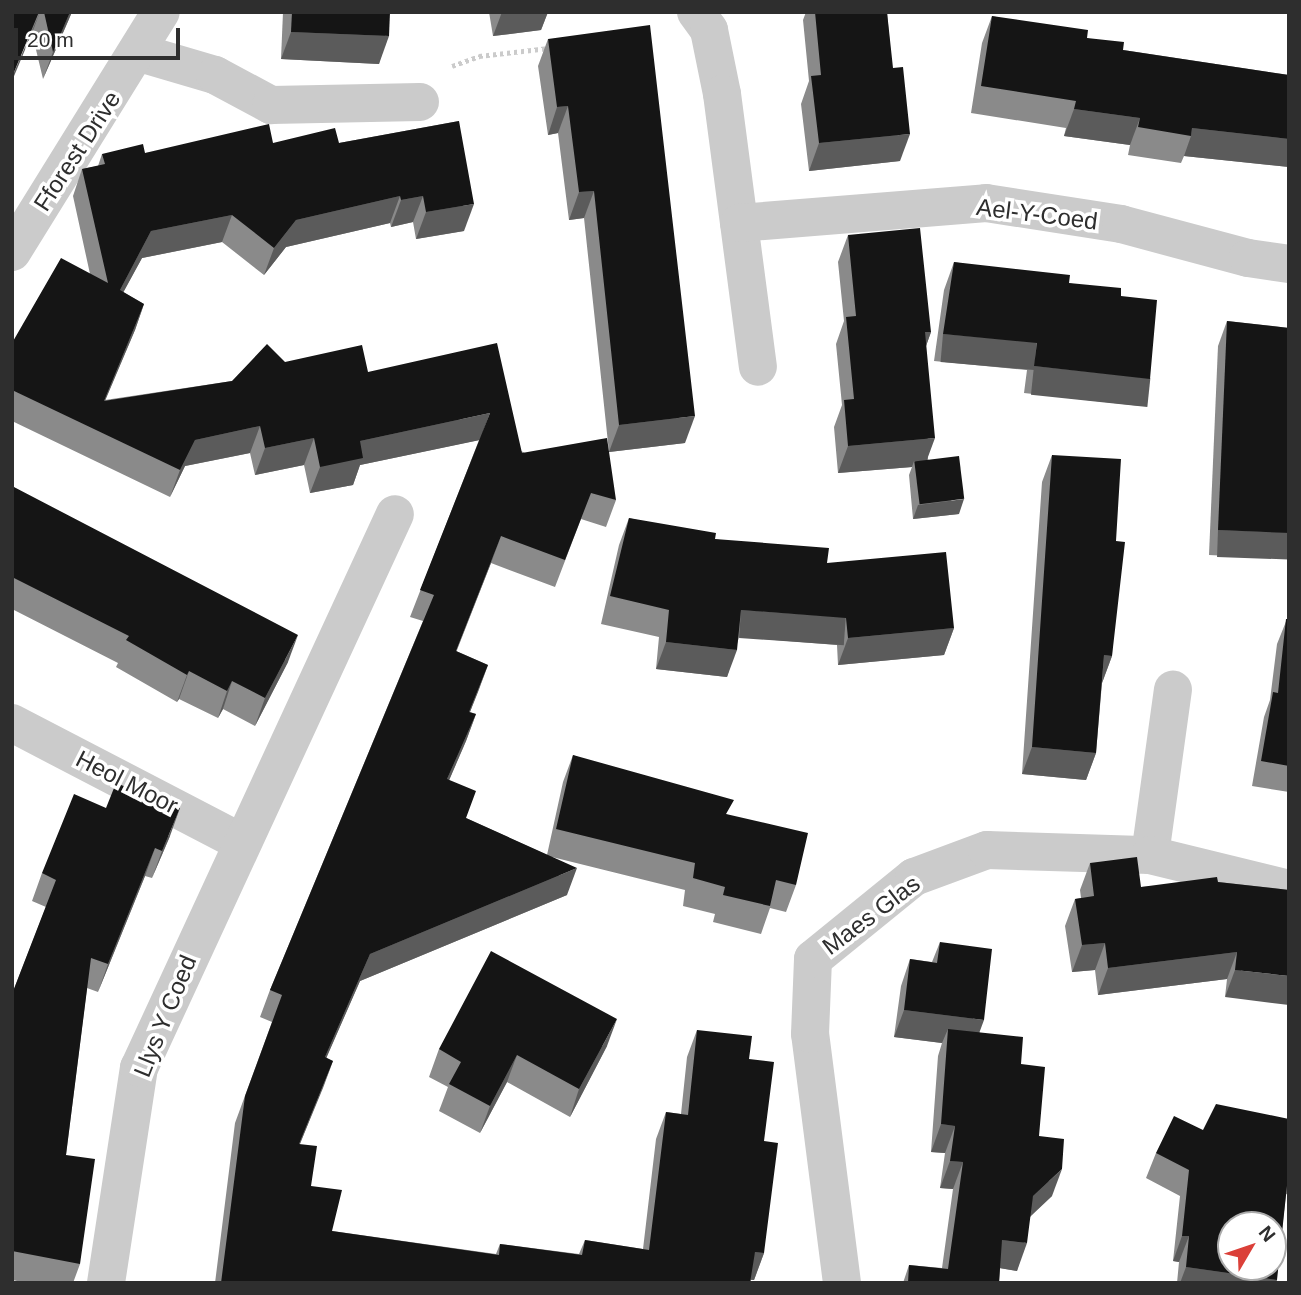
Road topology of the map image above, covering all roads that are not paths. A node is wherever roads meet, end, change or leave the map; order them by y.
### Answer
1 (161, 12) edge
2 (696, 12) edge
3 (140, 52) junction
4 (420, 102) dead end
5 (739, 223) junction
6 (14, 245) edge
7 (1289, 264) edge
8 (758, 367) dead end
9 (395, 514) dead end
10 (1173, 690) dead end
11 (12, 723) edge
12 (241, 842) junction
13 (1150, 855) junction
14 (1289, 889) edge
15 (106, 1283) edge
16 (842, 1283) edge

1 - 3 street, Fforest Drive
2 - 5 street
3 - 4 street
3 - 6 street, Fforest Drive
5 - 7 street, Ael-Y-Coed
5 - 8 street
9 - 12 street, Llys Y Coed
10 - 13 street
11 - 12 street, Heol Moor
12 - 15 street, Llys Y Coed
13 - 14 street, Maes Glas
13 - 16 street, Maes Glas

